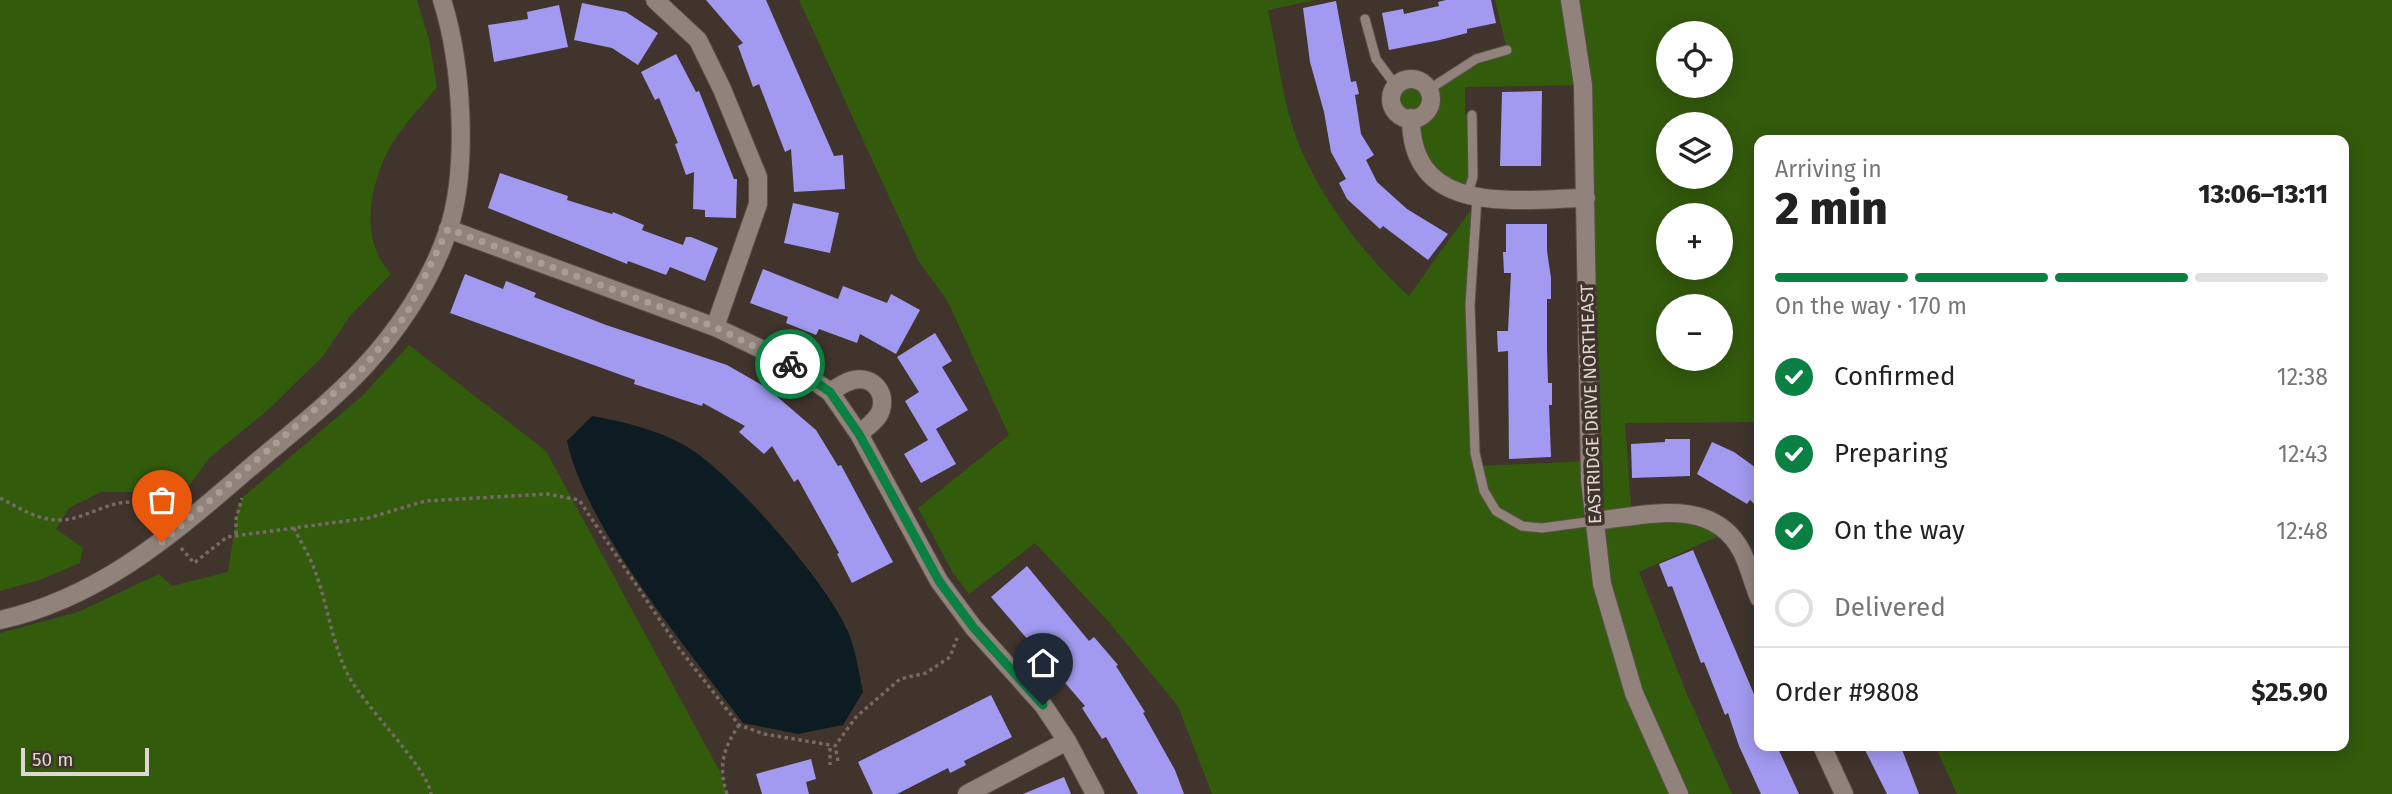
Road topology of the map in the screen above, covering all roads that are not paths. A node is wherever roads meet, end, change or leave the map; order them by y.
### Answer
1 (655, 0) edge
2 (1570, 0) edge
3 (449, 1) edge
4 (1365, 19) dead end
5 (1507, 50) dead end
6 (1396, 86) junction
7 (1429, 90) junction
8 (1472, 115) dead end
9 (1411, 118) junction
10 (1472, 197) junction
11 (1586, 198) junction
12 (448, 229) junction
13 (715, 327) junction
14 (830, 392) junction
15 (859, 434) junction
16 (1594, 521) junction
17 (1754, 584) edge
18 (0, 620) edge
19 (1067, 741) junction
20 (1824, 751) edge
21 (967, 794) edge
22 (1095, 794) edge
23 (1679, 794) edge
24 (1844, 794) edge

1 - 13 street
2 - 11 street, EASTRIDGE DRIVE NORTHEAST
3 - 12 street
4 - 6 lane
5 - 7 lane
6 - 7 street
6 - 9 street
7 - 9 street
8 - 10 lane
9 - 10 street
10 - 11 street
10 - 16 lane
11 - 16 street, EASTRIDGE DRIVE NORTHEAST
12 - 13 street
12 - 18 street
13 - 14 street
14 - 15 street
14 - 15 street
15 - 19 street
16 - 17 street
16 - 23 street, EASTRIDGE DRIVE NORTHEAST
19 - 21 street
19 - 22 street
20 - 24 street

